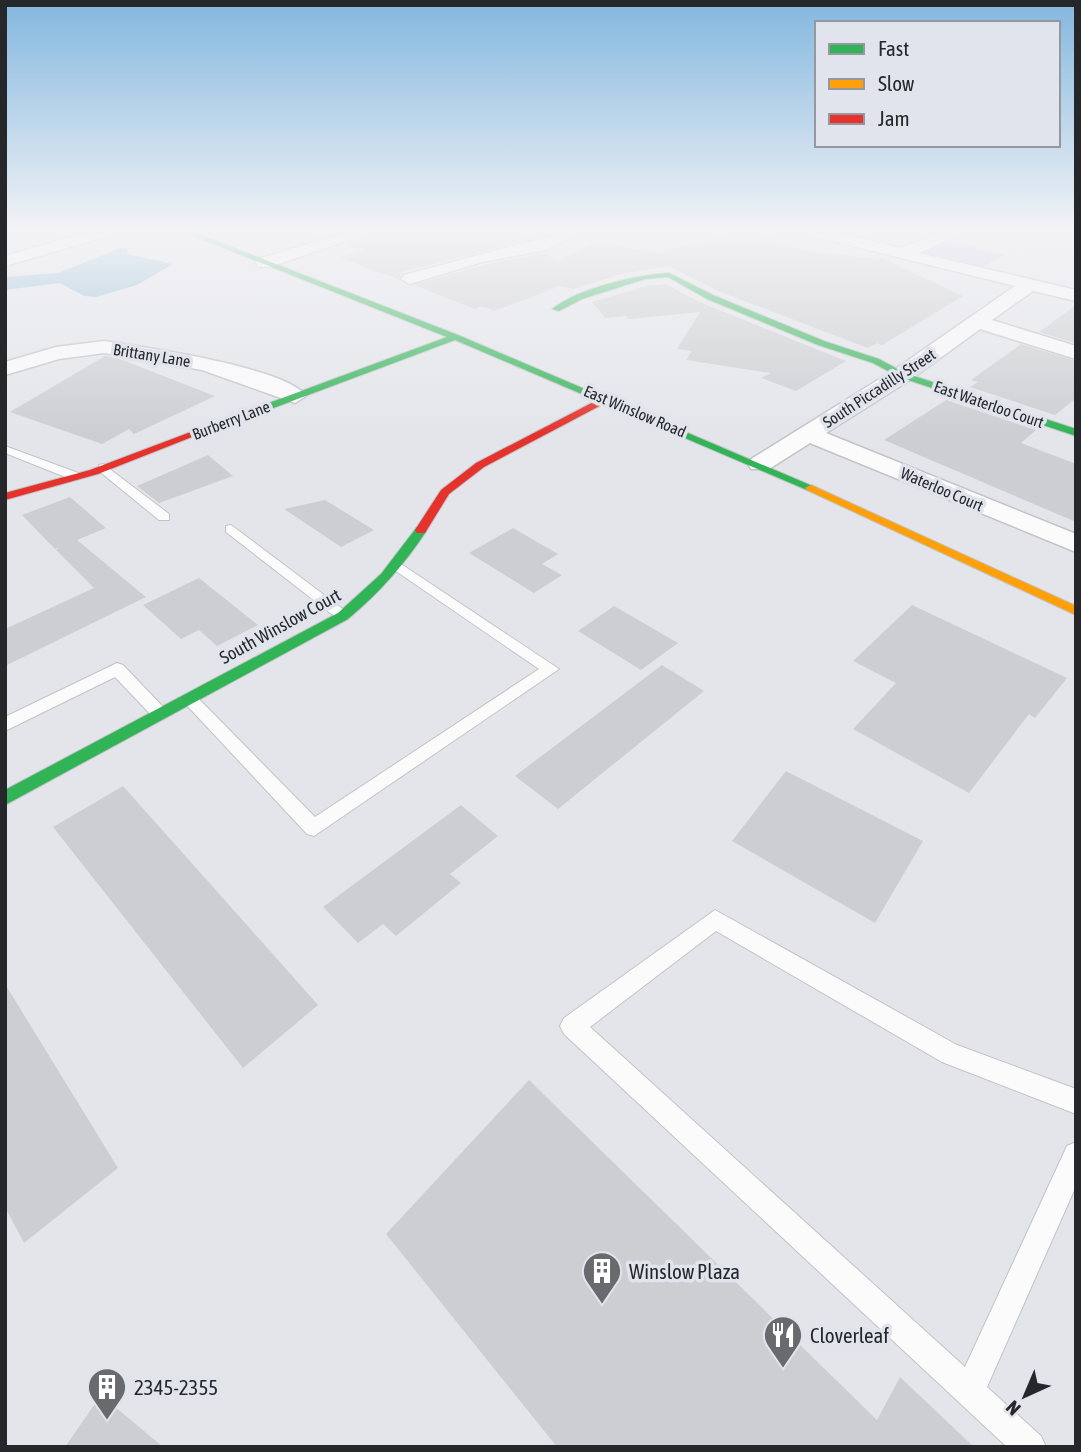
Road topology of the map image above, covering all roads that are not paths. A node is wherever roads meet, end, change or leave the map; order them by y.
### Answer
1 (356, 299) edge
2 (576, 299) edge
3 (712, 299) edge
4 (1010, 299) edge
5 (556, 309) dead end
6 (978, 321) junction
7 (455, 337) junction
8 (1076, 353) edge
9 (5, 369) edge
10 (902, 374) junction
11 (295, 396) junction
12 (605, 398) junction
13 (1076, 433) edge
14 (809, 434) junction
15 (6, 449) edge
16 (760, 464) junction
17 (103, 468) junction
18 (77, 477) junction
19 (5, 497) edge
20 (164, 517) dead end
21 (231, 529) dead end
22 (1076, 544) edge
23 (398, 566) junction
24 (1076, 611) edge
25 (343, 616) junction
26 (188, 699) junction
27 (160, 715) junction
28 (5, 725) edge
29 (5, 798) edge
30 (1076, 1102) edge
31 (1076, 1155) edge
32 (970, 1393) junction
33 (1030, 1447) edge

1 - 7 street, East Winslow Road
2 - 5 street, East Waterloo Court
3 - 10 street, East Waterloo Court
4 - 6 street, South Piccadilly Street
6 - 8 street
6 - 10 street, South Piccadilly Street
7 - 11 street, Burberry Lane
7 - 12 street, East Winslow Road
9 - 11 street, Brittany Lane
10 - 13 street, East Waterloo Court
10 - 14 street, South Piccadilly Street
11 - 17 street, Burberry Lane
12 - 16 street, East Winslow Road
12 - 23 street, South Winslow Court
14 - 16 street, South Piccadilly Street
14 - 22 street, Waterloo Court
15 - 18 lane
16 - 24 street, East Winslow Road
17 - 18 street, Burberry Lane
17 - 20 lane
18 - 19 street, Burberry Lane
21 - 25 lane
23 - 25 street, South Winslow Court
23 - 26 lane
25 - 26 street, South Winslow Court
26 - 27 street, South Winslow Court
27 - 28 lane
27 - 29 street, South Winslow Court
30 - 32 lane
31 - 32 lane
32 - 33 lane

